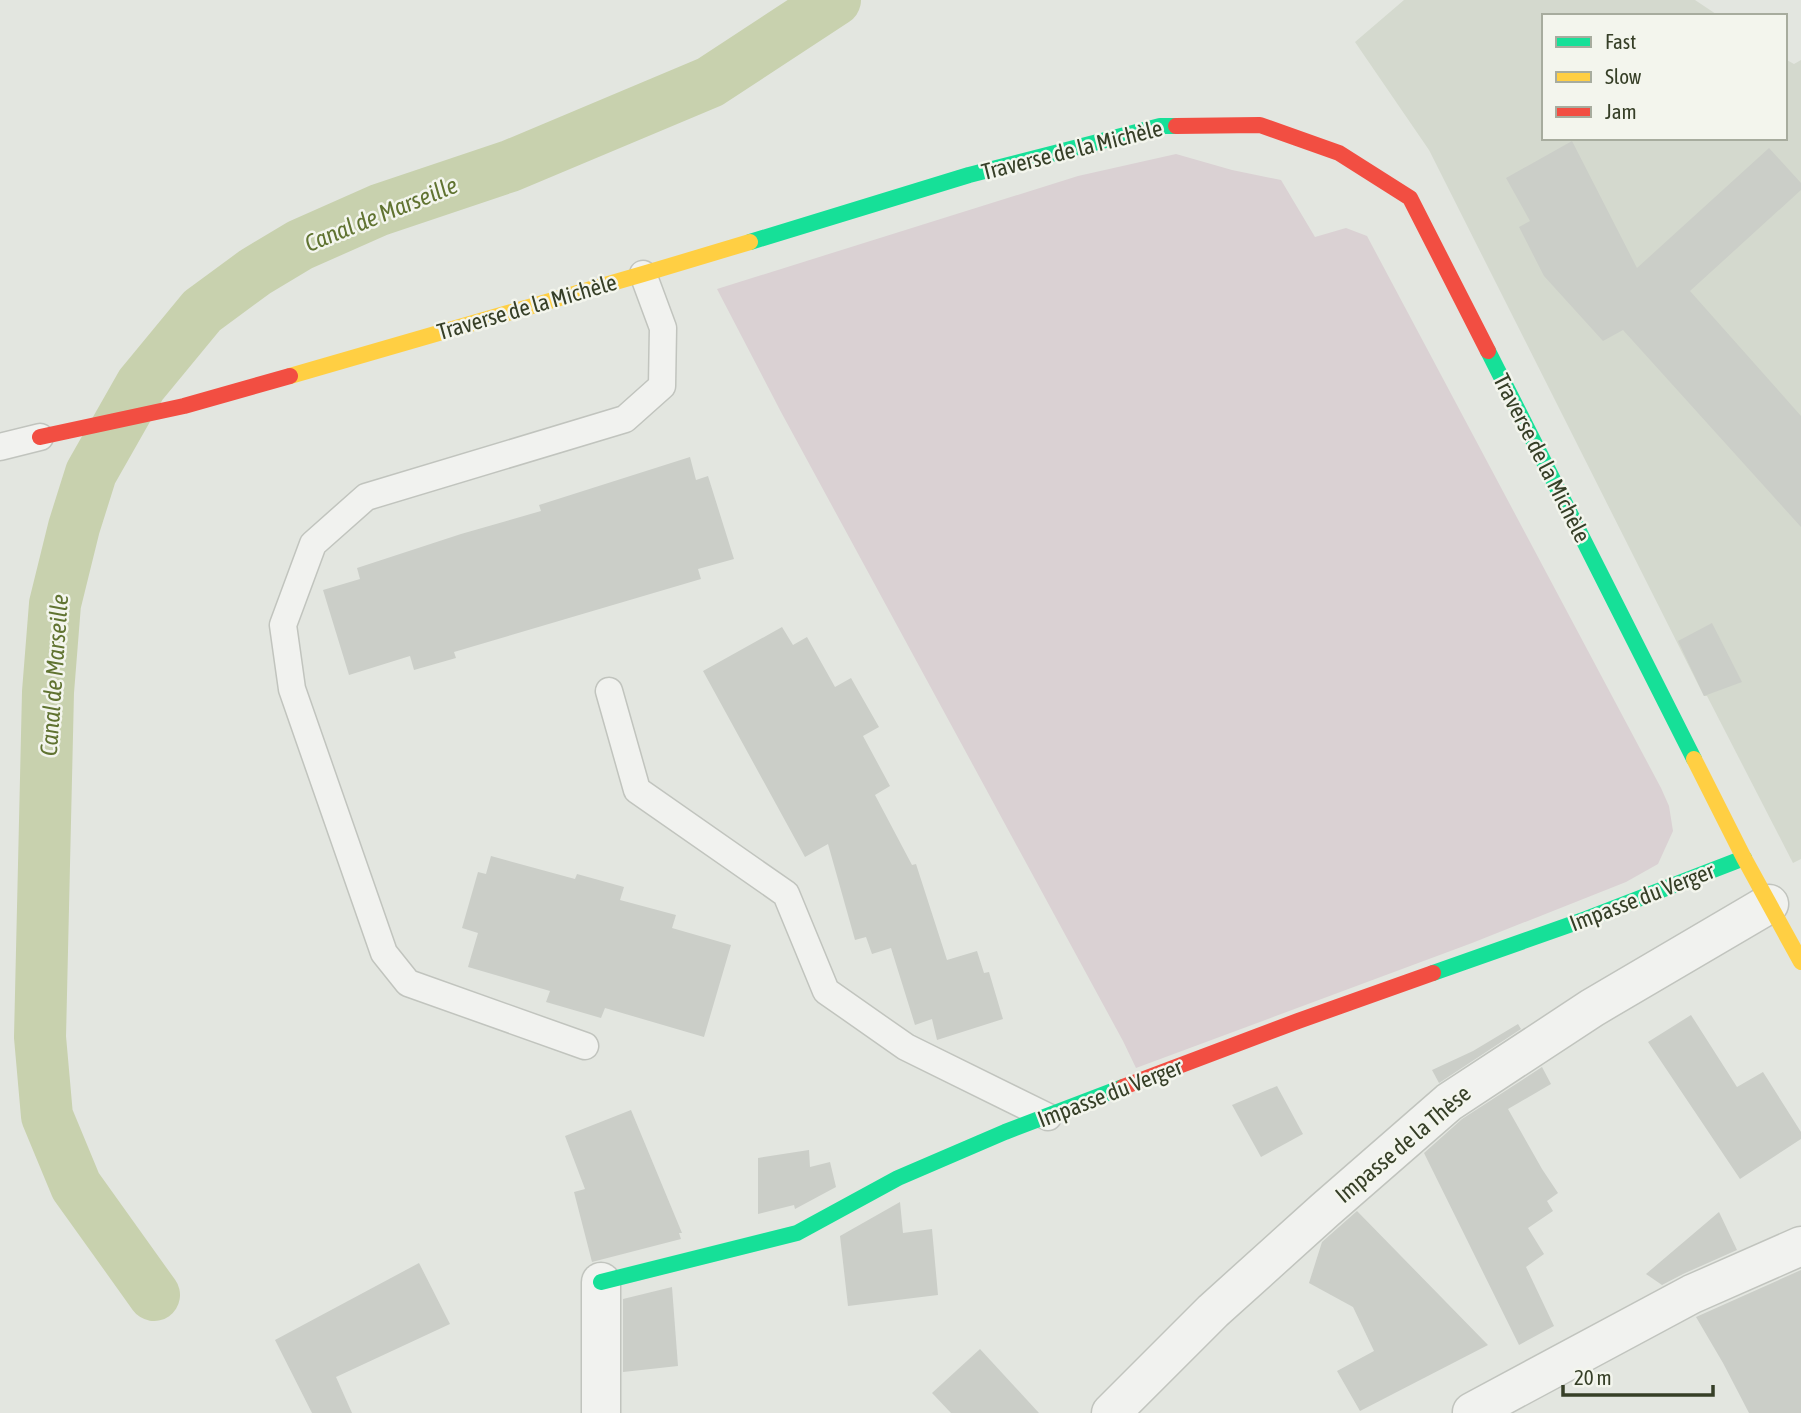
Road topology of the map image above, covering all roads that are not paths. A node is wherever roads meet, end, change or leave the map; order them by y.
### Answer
1 (643, 274) junction
2 (40, 437) joint
3 (0, 447) edge
4 (609, 691) dead end
5 (1744, 858) junction
6 (1769, 904) junction
7 (1801, 962) edge
8 (585, 1046) dead end
9 (1048, 1117) junction
10 (1801, 1246) edge
11 (601, 1282) joint
12 (1472, 1412) edge
13 (601, 1413) edge
14 (1111, 1413) edge

1 - 2 street, Traverse de la Michèle
1 - 5 street, Traverse de la Michèle
1 - 8 lane
2 - 3 lane
4 - 9 lane
5 - 6 street, Traverse de la Michèle
5 - 9 street, Impasse du Verger
6 - 7 street, Traverse de la Michèle
6 - 14 street, Impasse de la Thèse
9 - 11 street, Impasse du Verger
10 - 12 street
11 - 13 street, Impasse du Verger

